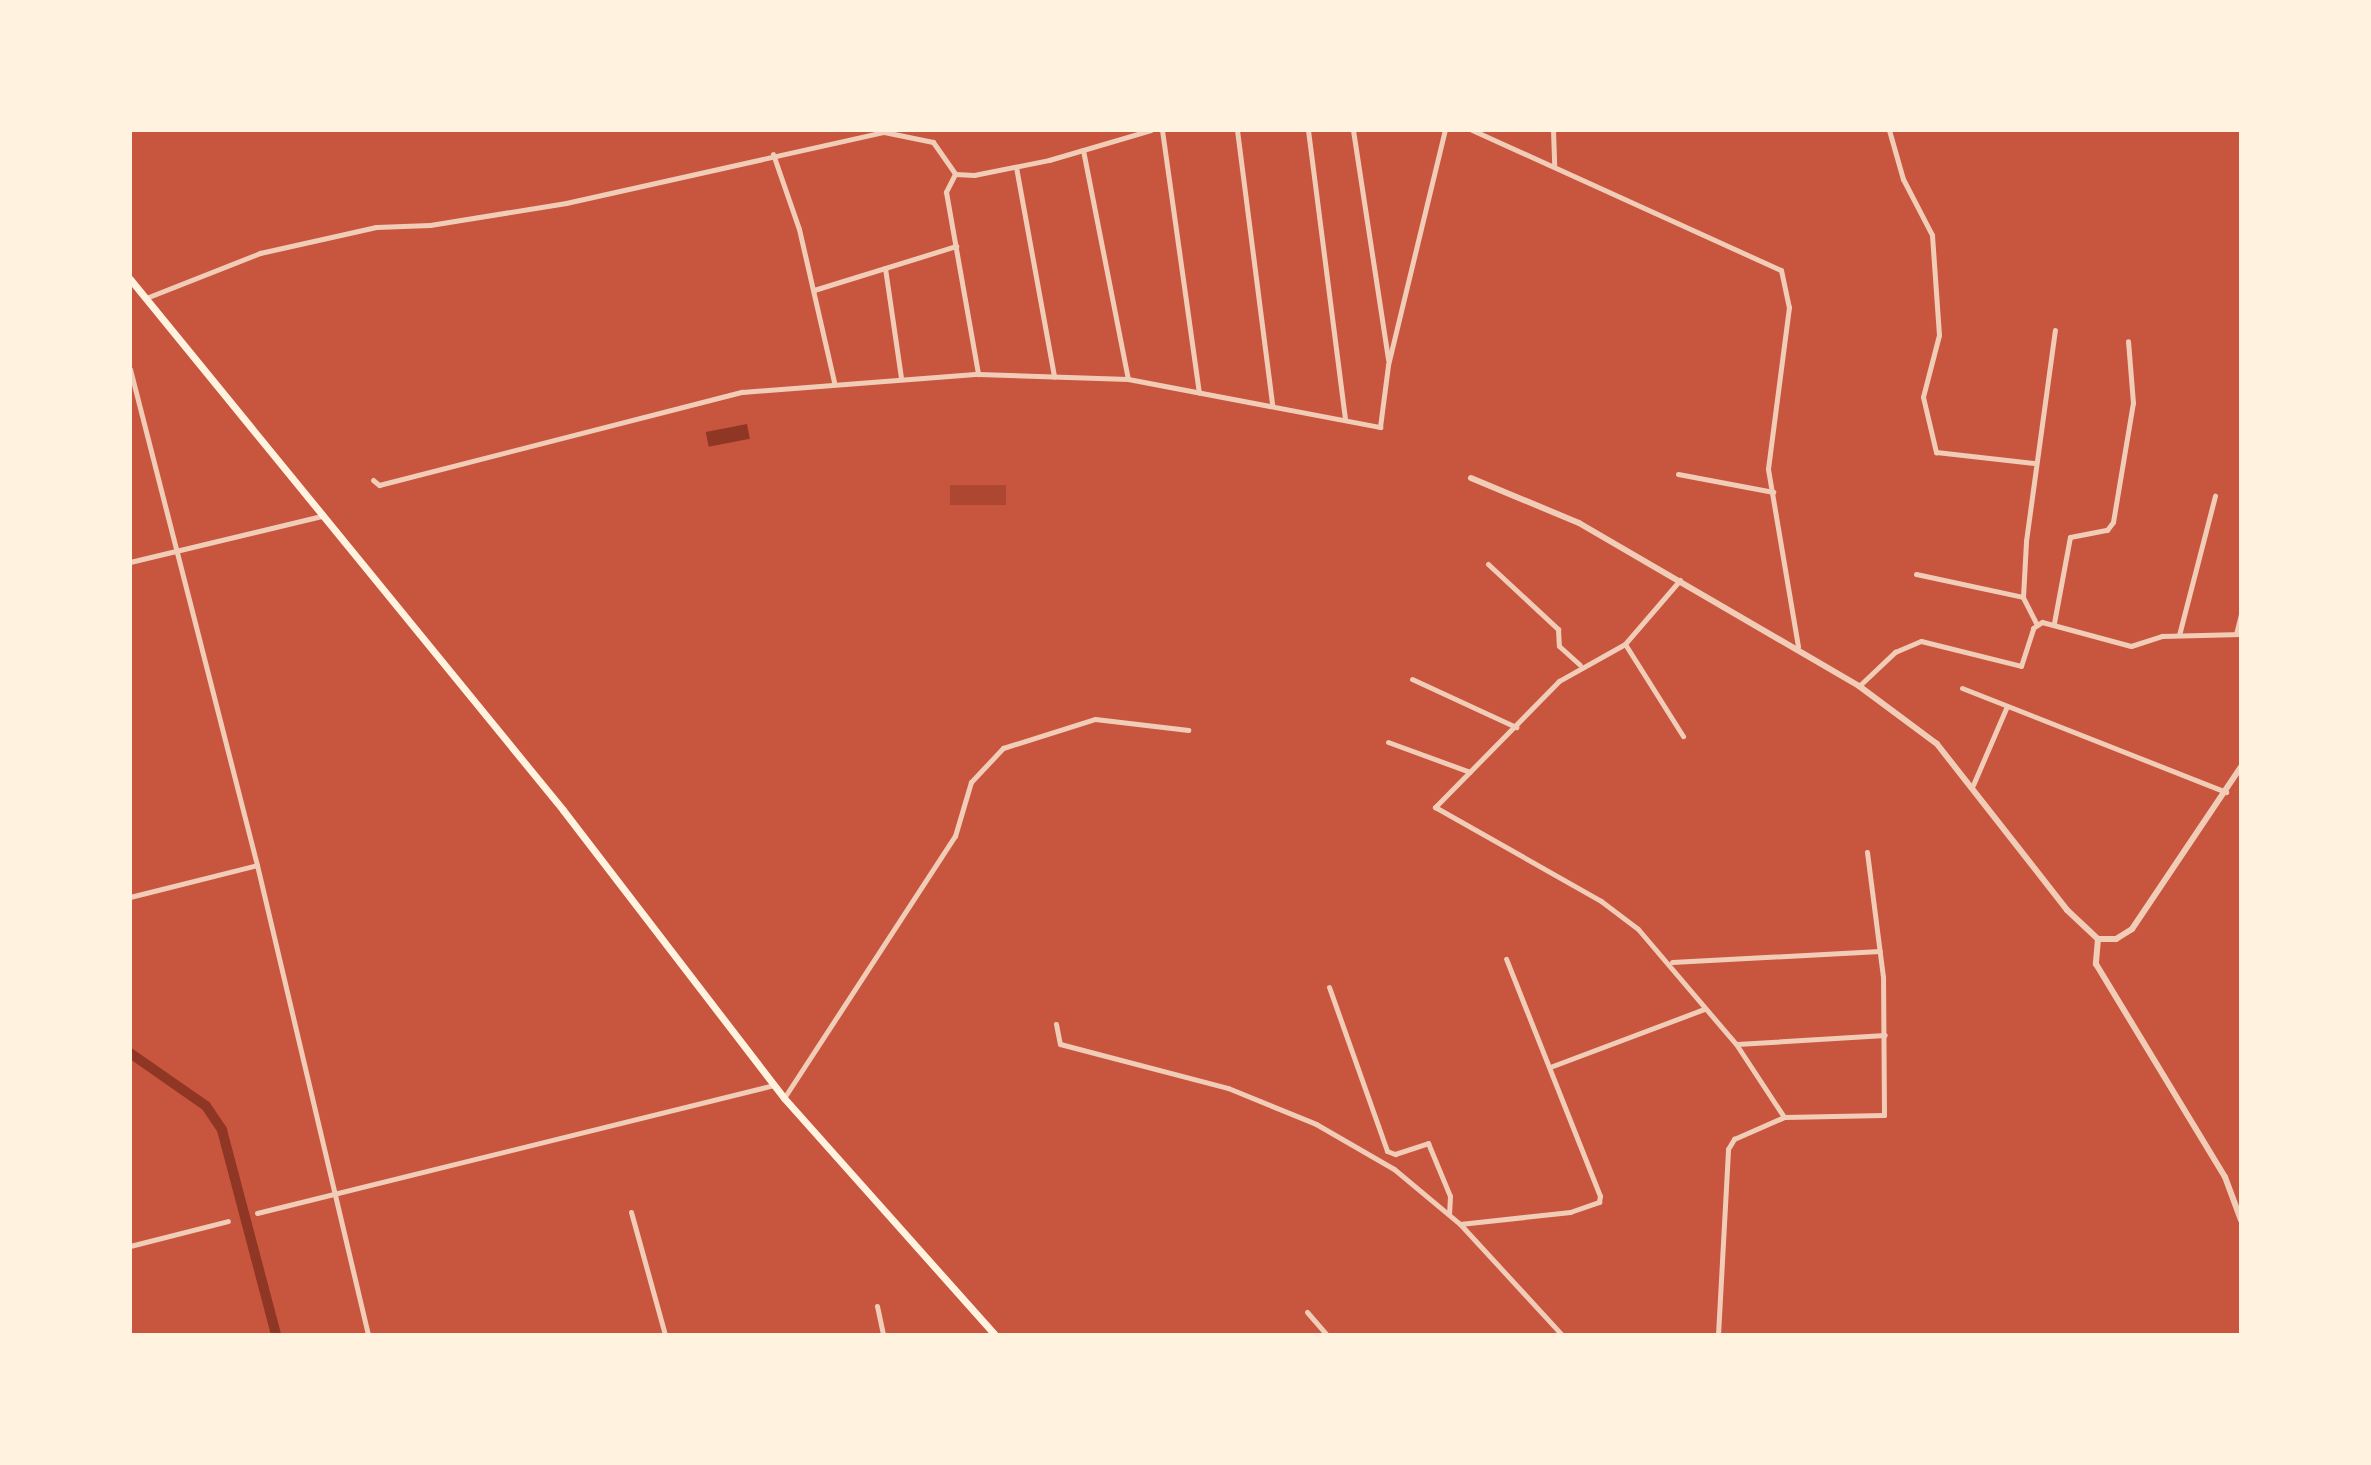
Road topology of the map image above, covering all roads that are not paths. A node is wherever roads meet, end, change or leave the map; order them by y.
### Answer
1 (1151, 130) edge
2 (1162, 130) edge
3 (1237, 130) edge
4 (1308, 130) edge
5 (1353, 130) edge
6 (1445, 130) edge
7 (1472, 130) edge
8 (1553, 130) edge
9 (1889, 130) edge
10 (884, 131) edge
11 (1083, 150) junction
12 (773, 154) junction
13 (1554, 164) junction
14 (1016, 167) junction
15 (955, 174) junction
16 (956, 246) junction
17 (885, 268) junction
18 (131, 283) edge
19 (814, 290) junction
20 (145, 299) junction
21 (2055, 330) dead end
22 (2128, 341) dead end
23 (1388, 365) junction
24 (130, 369) edge
25 (978, 374) junction
26 (1054, 377) junction
27 (901, 378) junction
28 (1128, 379) junction
29 (834, 382) junction
30 (1199, 392) junction
31 (1272, 405) junction
32 (141, 415) junction
33 (130, 418) edge
34 (1345, 420) junction
35 (2034, 463) junction
36 (1678, 474) dead end
37 (1471, 478) dead end
38 (373, 480) dead end
39 (1773, 492) junction
40 (2215, 496) dead end
41 (322, 516) junction
42 (177, 550) junction
43 (130, 562) edge
44 (1488, 564) dead end
45 (1916, 574) dead end
46 (1680, 580) junction
47 (2023, 597) junction
48 (2241, 614) edge
49 (2036, 623) junction
50 (2054, 623) junction
51 (2239, 634) edge
52 (2179, 635) junction
53 (1625, 644) junction
54 (1798, 646) junction
55 (1580, 665) junction
56 (1412, 679) dead end
57 (1859, 686) junction
58 (1962, 688) dead end
59 (2007, 706) junction
60 (1516, 727) junction
61 (1188, 730) dead end
62 (1683, 736) dead end
63 (1388, 742) dead end
64 (2241, 767) edge
65 (1470, 772) junction
66 (1973, 785) junction
67 (2226, 792) junction
68 (1867, 852) dead end
69 (257, 865) junction
70 (130, 897) edge
71 (2098, 939) junction
72 (1880, 951) junction
73 (1506, 959) dead end
74 (1671, 962) junction
75 (1329, 987) dead end
76 (1704, 1009) junction
77 (1056, 1024) dead end
78 (1885, 1035) junction
79 (1736, 1044) junction
80 (1550, 1067) junction
81 (774, 1085) junction
82 (784, 1098) junction
83 (1784, 1117) junction
84 (335, 1193) junction
85 (631, 1212) dead end
86 (257, 1213) dead end
87 (1449, 1214) junction
88 (2241, 1220) edge
89 (228, 1221) dead end
90 (1460, 1224) junction
91 (130, 1246) edge
92 (877, 1306) dead end
93 (1307, 1312) dead end
94 (368, 1335) edge
95 (665, 1335) edge
96 (883, 1335) edge
97 (995, 1335) edge
98 (1327, 1335) edge
99 (1562, 1335) edge
100 (1718, 1335) edge

1 - 11 street
2 - 30 street
3 - 31 street
4 - 34 street
5 - 23 street
6 - 23 street
7 - 13 street
8 - 13 street
9 - 35 street
10 - 12 street
10 - 15 street
11 - 14 street
11 - 28 street
12 - 19 street
12 - 20 street
13 - 39 street
14 - 15 street
14 - 26 street
15 - 16 street
16 - 17 street
16 - 25 street
17 - 19 street
17 - 27 street
18 - 20 main road
19 - 29 street
20 - 41 main road
21 - 35 street
22 - 50 street
23 - 34 street
24 - 32 street
25 - 26 street
25 - 27 street
26 - 28 street
27 - 29 street
28 - 30 street
29 - 38 street
30 - 31 street
31 - 34 street
32 - 33 street
32 - 42 street
35 - 47 street
36 - 39 street
37 - 46 street
39 - 54 street
40 - 52 street
41 - 42 street
41 - 81 main road
42 - 43 street
42 - 69 street
44 - 55 street
45 - 47 street
46 - 53 street
46 - 54 street
47 - 49 street
48 - 51 street
49 - 50 street
49 - 57 street
50 - 52 street
51 - 52 street
53 - 55 street
53 - 62 street
54 - 57 street
55 - 60 street
56 - 60 street
57 - 66 street
58 - 59 street
59 - 66 street
59 - 67 street
60 - 65 street
61 - 82 street
63 - 65 street
64 - 67 street
65 - 74 street
66 - 71 street
67 - 71 street
68 - 72 street
69 - 70 street
69 - 84 street
71 - 88 street
72 - 74 street
72 - 78 street
73 - 80 street
74 - 76 street
75 - 87 street
76 - 79 street
76 - 80 street
77 - 87 street
78 - 79 street
78 - 83 street
79 - 83 street
80 - 90 street
81 - 82 main road
81 - 84 street
82 - 97 main road
83 - 100 street
84 - 86 street
84 - 94 street
85 - 95 street
87 - 90 street
89 - 91 street
90 - 99 street
92 - 96 street
93 - 98 street

